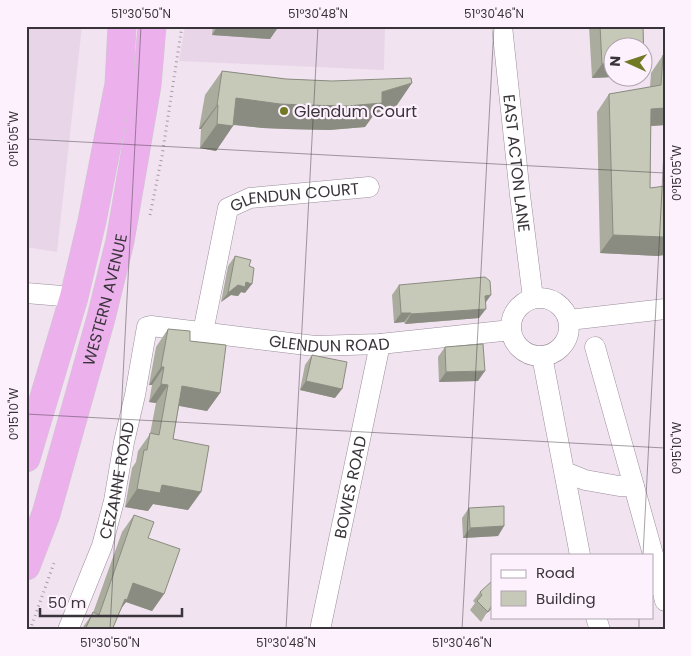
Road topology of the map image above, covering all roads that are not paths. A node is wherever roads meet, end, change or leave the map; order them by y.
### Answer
1 (122, 26) edge
2 (152, 26) edge
3 (502, 26) edge
4 (369, 187) dead end
5 (26, 293) edge
6 (74, 297) junction
7 (533, 298) junction
8 (665, 309) edge
9 (569, 320) junction
10 (147, 327) joint
11 (511, 330) junction
12 (203, 332) junction
13 (380, 344) junction
14 (595, 347) dead end
15 (542, 356) junction
16 (26, 458) edge
17 (565, 472) junction
18 (634, 486) junction
19 (580, 554) edge
20 (652, 554) edge
21 (654, 561) edge
22 (26, 566) edge
23 (665, 602) edge
24 (596, 618) edge
25 (68, 630) edge
26 (320, 630) edge
27 (600, 630) edge

1 - 6 highway, WESTERN AVENUE
2 - 22 highway, WESTERN AVENUE
3 - 7 street, EAST ACTON LANE
4 - 12 street, GLENDUN COURT
5 - 6 street
6 - 16 highway, WESTERN AVENUE
7 - 9 street
7 - 11 street
8 - 9 street
9 - 15 street
10 - 12 street, GLENDUN ROAD
10 - 25 street, CEZANNE ROAD
11 - 13 street, GLENDUN ROAD
11 - 15 street
12 - 13 street, GLENDUN ROAD
13 - 26 street, BOWES ROAD
14 - 18 street
15 - 17 street
17 - 18 street
17 - 19 street
18 - 20 street
21 - 23 street
24 - 27 street

